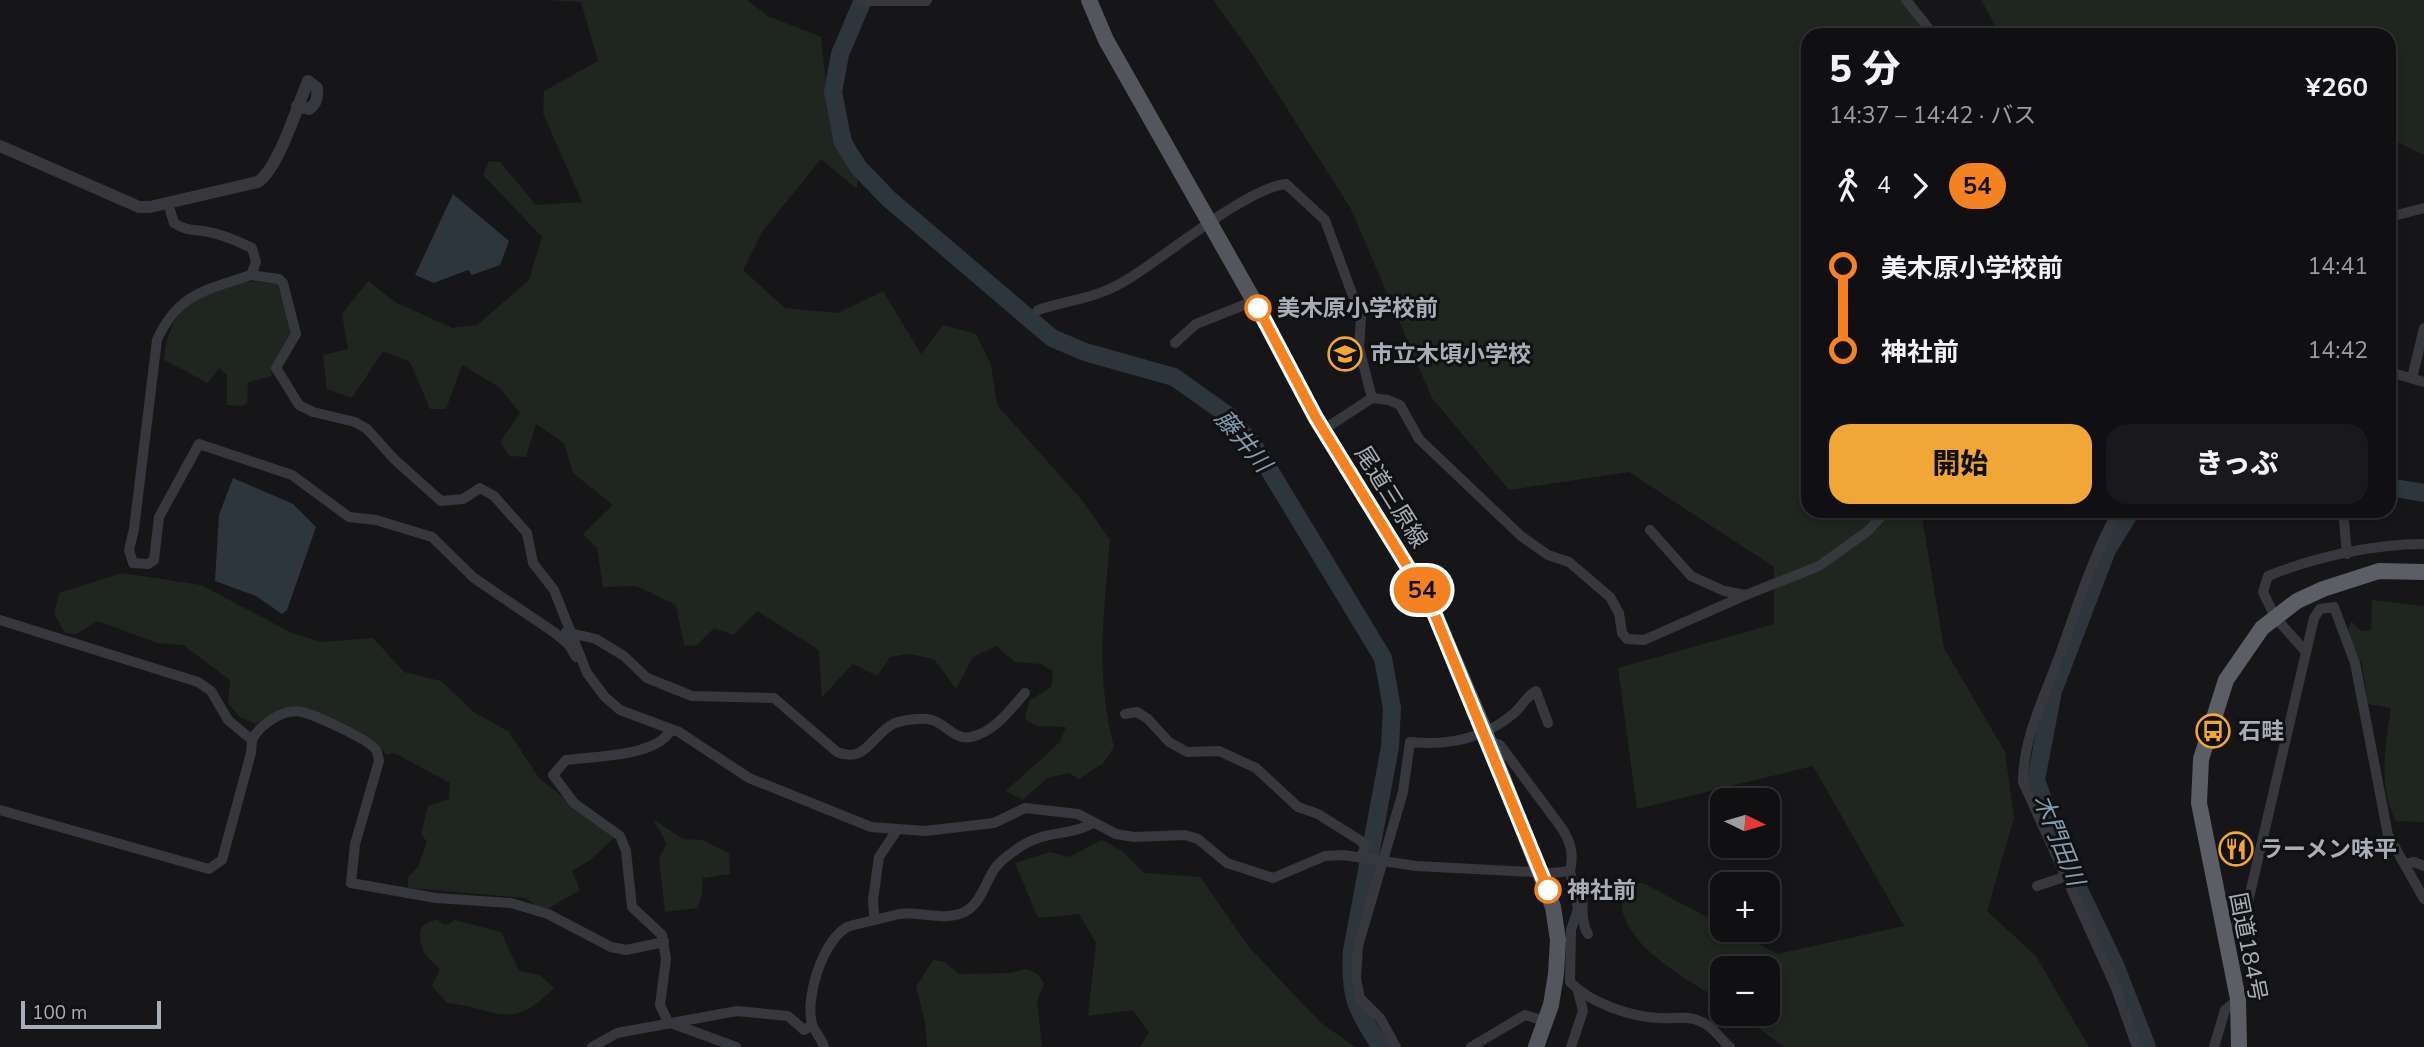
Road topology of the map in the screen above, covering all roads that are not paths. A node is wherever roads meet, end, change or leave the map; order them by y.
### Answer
1 (862, 0) edge
2 (926, 0) edge
3 (1090, 0) edge
4 (1906, 0) edge
5 (1928, 28) edge
6 (297, 106) dead end
7 (0, 146) edge
8 (168, 203) junction
9 (2424, 208) edge
10 (2396, 215) edge
11 (1209, 223) junction
12 (251, 275) junction
13 (1254, 301) junction
14 (1038, 310) dead end
15 (2424, 328) edge
16 (1175, 343) dead end
17 (2396, 374) edge
18 (2412, 378) junction
19 (2424, 382) edge
20 (1372, 398) junction
21 (1323, 430) junction
22 (1880, 518) edge
23 (2114, 518) edge
24 (2344, 518) edge
25 (1650, 530) dead end
26 (2424, 544) edge
27 (2347, 554) junction
28 (2424, 572) edge
29 (1746, 594) junction
30 (2275, 617) junction
31 (0, 620) edge
32 (555, 633) junction
33 (572, 633) junction
34 (2306, 652) junction
35 (584, 663) junction
36 (1025, 694) dead end
37 (1125, 714) dead end
38 (1548, 723) dead end
39 (671, 730) junction
40 (1487, 737) junction
41 (252, 740) junction
42 (0, 810) edge
43 (1091, 824) junction
44 (897, 830) junction
45 (1362, 855) junction
46 (1385, 861) junction
47 (2405, 864) junction
48 (2424, 866) edge
49 (1570, 871) junction
50 (1542, 873) junction
51 (2064, 877) junction
52 (2037, 886) dead end
53 (2424, 899) edge
54 (874, 914) junction
55 (900, 914) junction
56 (847, 927) junction
57 (1588, 934) dead end
58 (2225, 940) junction
59 (664, 942) junction
60 (1578, 990) junction
61 (2238, 999) junction
62 (1545, 1021) junction
63 (668, 1022) junction
64 (812, 1025) junction
65 (592, 1047) edge
66 (736, 1047) edge
67 (824, 1047) edge
68 (1396, 1047) edge
69 (1471, 1047) edge
70 (1536, 1047) edge
71 (1571, 1047) edge
72 (1730, 1047) edge
73 (2137, 1047) edge
74 (2214, 1047) edge
75 (2239, 1047) edge

1 - 2 street
3 - 11 main road, 尾道三原線
4 - 5 street
6 - 8 street
7 - 8 street
8 - 12 street
9 - 10 street
11 - 13 main road, 尾道三原線
11 - 14 street
11 - 20 street
12 - 32 street
12 - 33 street
13 - 16 street
13 - 21 main road, 尾道三原線
15 - 18 street
17 - 18 street
18 - 19 street
20 - 21 street
20 - 29 street
21 - 40 main road, 尾道三原線
22 - 29 street
23 - 51 street
24 - 27 street
25 - 29 street
26 - 27 street
27 - 30 street
28 - 30 highway, 国道184号
30 - 34 street
30 - 58 highway, 国道184号
31 - 41 street
32 - 33 street
32 - 35 street
33 - 35 street
33 - 36 street
34 - 47 street
34 - 58 street
35 - 39 street
37 - 45 street
38 - 40 street
39 - 44 street
39 - 59 street
40 - 46 street
40 - 49 street
40 - 50 main road, 尾道三原線
41 - 42 street
41 - 59 street
43 - 44 street
43 - 45 street
43 - 55 street
44 - 54 street
45 - 46 street
46 - 50 street
46 - 68 street
47 - 48 street
47 - 53 street
49 - 50 street
49 - 57 street
49 - 60 street
50 - 62 main road, 尾道三原線
51 - 52 street
51 - 73 street
54 - 55 street
54 - 56 street
55 - 56 street
56 - 64 street
58 - 61 highway, 国道184号
59 - 63 street
60 - 71 street
60 - 72 street
61 - 74 street
61 - 75 highway, 国道184号
62 - 69 street
62 - 70 main road, 尾道三原線
63 - 64 street
63 - 65 street
63 - 66 street
64 - 67 street

